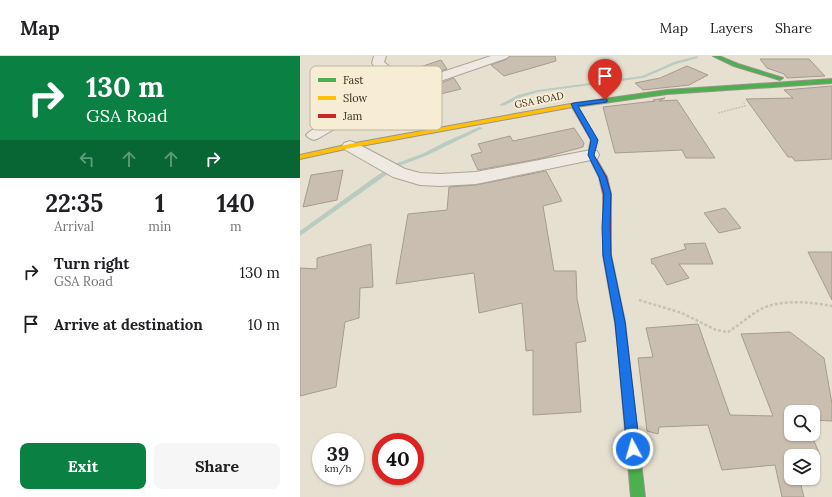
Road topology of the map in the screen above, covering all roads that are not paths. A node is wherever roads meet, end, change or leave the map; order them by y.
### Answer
1 (380, 56) edge
2 (503, 56) edge
3 (715, 56) edge
4 (381, 66) edge
5 (442, 76) edge
6 (832, 81) edge
7 (800, 82) junction
8 (574, 104) junction
9 (300, 125) edge
10 (442, 129) edge
11 (323, 130) edge
12 (435, 130) edge
13 (314, 135) junction
14 (350, 146) junction
15 (593, 148) junction
16 (324, 152) junction
17 (300, 157) edge
18 (638, 497) edge

1 - 4 street
2 - 5 street
3 - 7 street
6 - 7 street, GSA ROAD
7 - 8 street, GSA ROAD
8 - 10 street, GSA ROAD
8 - 15 street
9 - 13 street
11 - 13 street
12 - 14 street, GSA ROAD
13 - 16 street
14 - 15 street
14 - 16 street, GSA ROAD
15 - 18 street
16 - 17 street, GSA ROAD

